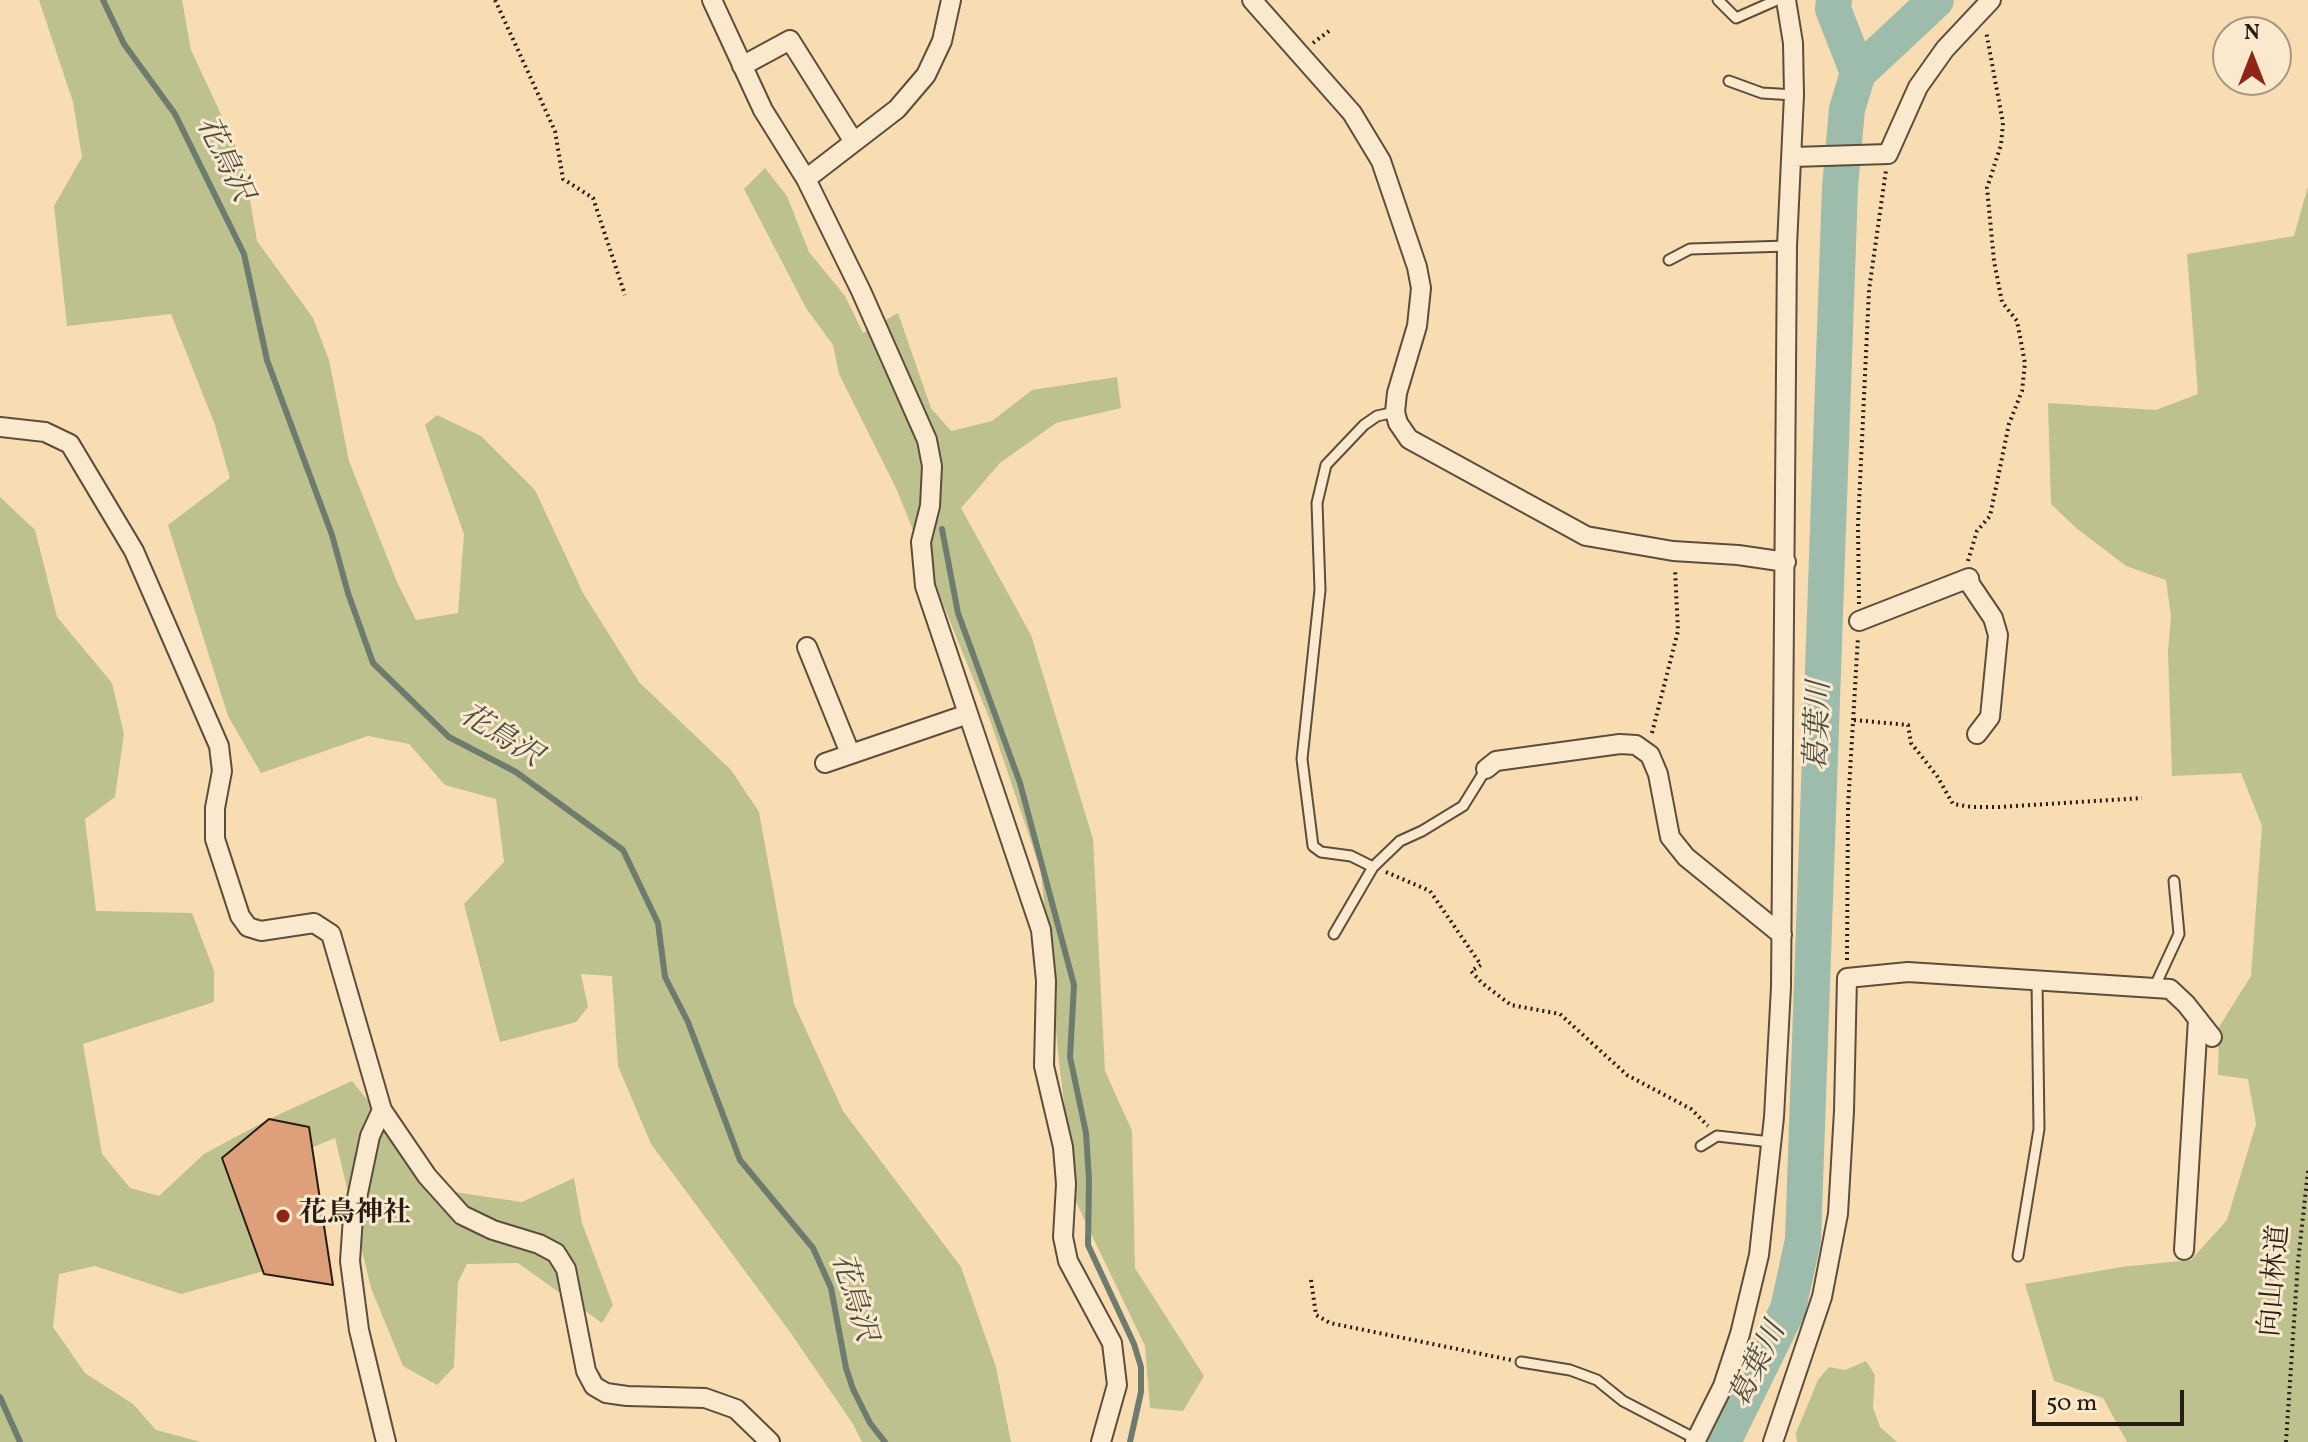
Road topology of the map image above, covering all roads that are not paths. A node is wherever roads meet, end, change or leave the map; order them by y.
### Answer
1 (712, 0) edge
2 (951, 0) edge
3 (1252, 0) edge
4 (1718, 0) edge
5 (1777, 0) edge
6 (1786, 0) edge
7 (1986, 5) edge
8 (742, 66) junction
9 (1729, 81) dead end
10 (1794, 95) junction
11 (854, 142) junction
12 (1798, 156) junction
13 (806, 179) junction
14 (1787, 246) junction
15 (1669, 260) dead end
16 (1395, 412) junction
17 (0, 427) edge
18 (1786, 562) junction
19 (1859, 621) road end
20 (807, 647) dead end
21 (968, 714) junction
22 (1977, 734) dead end
23 (850, 753) junction
24 (825, 763) dead end
25 (1486, 769) joint
26 (1373, 867) junction
27 (2174, 881) dead end
28 (1334, 934) dead end
29 (1782, 935) junction
30 (2037, 980) junction
31 (2154, 988) junction
32 (2198, 1019) junction
33 (2212, 1037) dead end
34 (382, 1110) junction
35 (1771, 1142) junction
36 (1701, 1146) dead end
37 (2184, 1250) dead end
38 (2018, 1256) dead end
39 (1521, 1362) road end
40 (1696, 1440) edge
41 (386, 1442) edge
42 (770, 1442) edge
43 (1101, 1442) edge
44 (1773, 1442) edge

1 - 8 street
2 - 11 street
3 - 16 street
4 - 5 lane
6 - 10 street
7 - 12 street
8 - 11 street
8 - 13 street
9 - 10 lane
10 - 12 street
11 - 13 street
12 - 14 street
13 - 21 street
14 - 15 lane
14 - 18 street
16 - 18 street
16 - 26 lane
17 - 34 street
18 - 29 street
19 - 22 street
20 - 23 street
21 - 23 street
21 - 43 street
23 - 24 street
25 - 26 lane
25 - 29 street
26 - 28 lane
27 - 31 lane
29 - 35 street
30 - 31 street
30 - 38 lane
30 - 44 street
31 - 32 street
32 - 33 street
32 - 37 street
34 - 41 street
34 - 42 street
35 - 36 lane
35 - 40 street
39 - 40 lane

